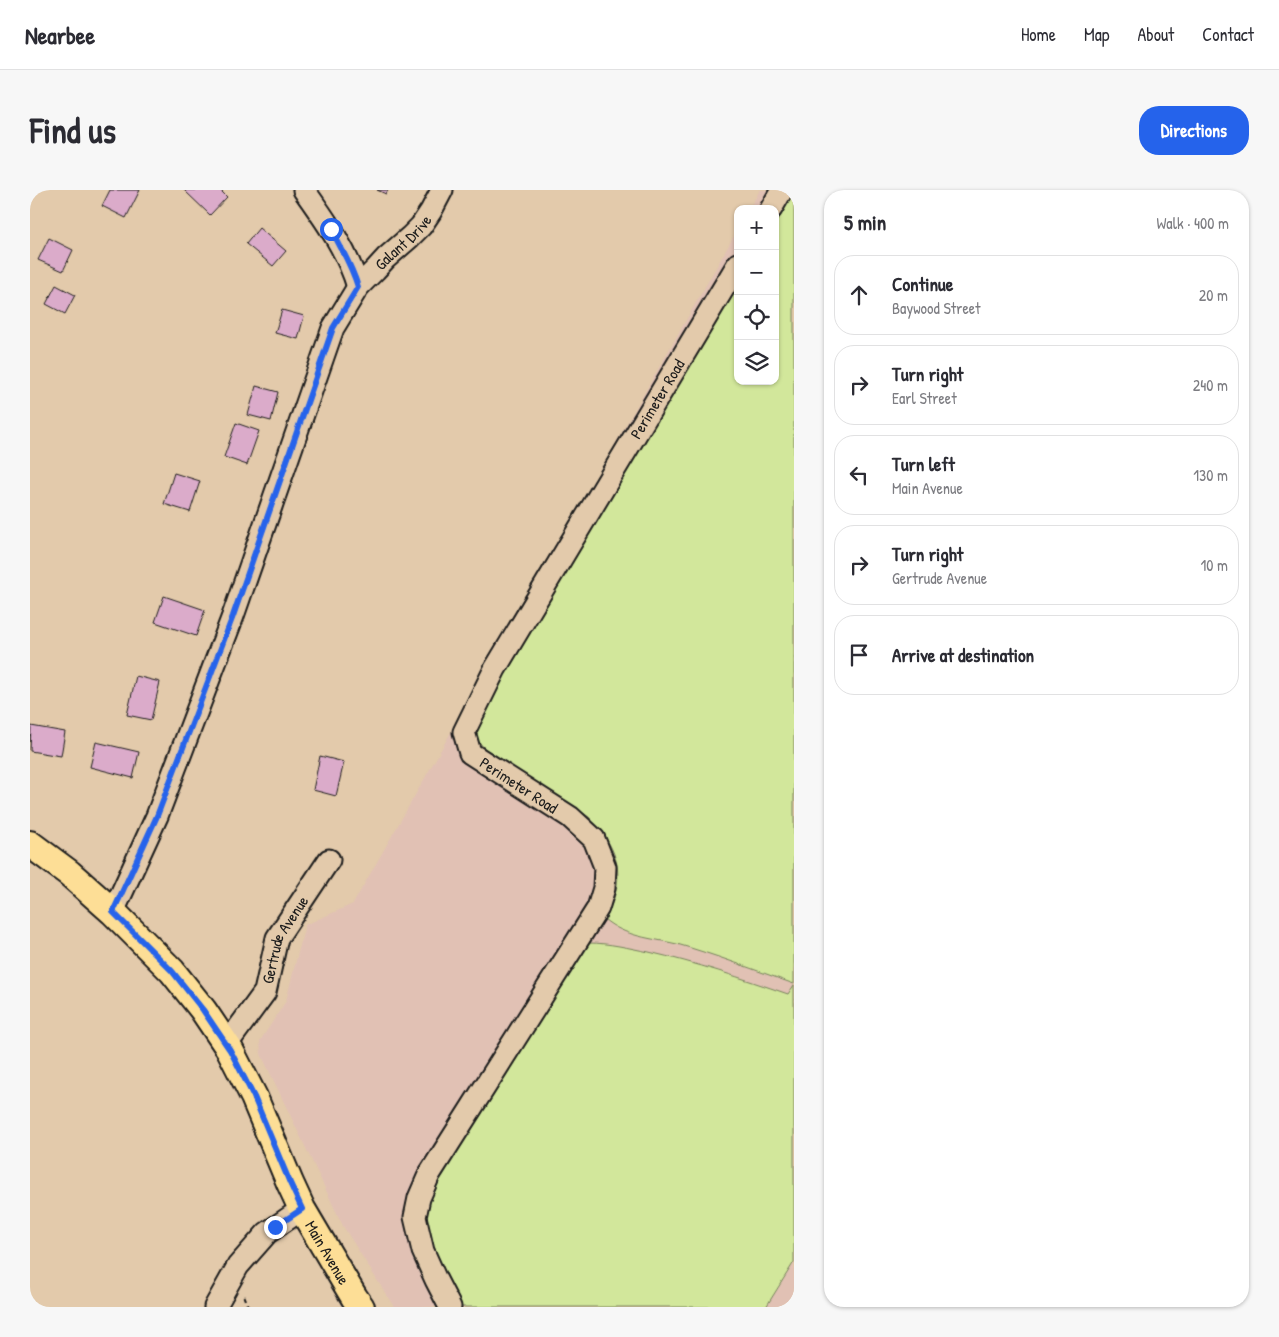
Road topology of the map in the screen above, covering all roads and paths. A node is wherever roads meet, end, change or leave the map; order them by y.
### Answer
1 (304, 190) edge
2 (442, 190) edge
3 (782, 190) edge
4 (773, 205) edge
5 (734, 271) edge
6 (358, 287) junction
7 (30, 844) edge
8 (329, 860) dead end
9 (113, 912) junction
10 (227, 1044) junction
11 (302, 1209) junction
12 (215, 1307) edge
13 (361, 1307) edge
14 (450, 1307) edge

1 - 6 street
2 - 6 street, Galant Drive
3 - 4 street
5 - 14 street, Perimeter Road
6 - 9 street, Galant Drive
7 - 9 main road, Main Avenue
8 - 10 street, Gertrude Avenue
9 - 10 main road, Main Avenue
10 - 11 main road, Main Avenue
11 - 12 street
11 - 13 main road, Main Avenue

